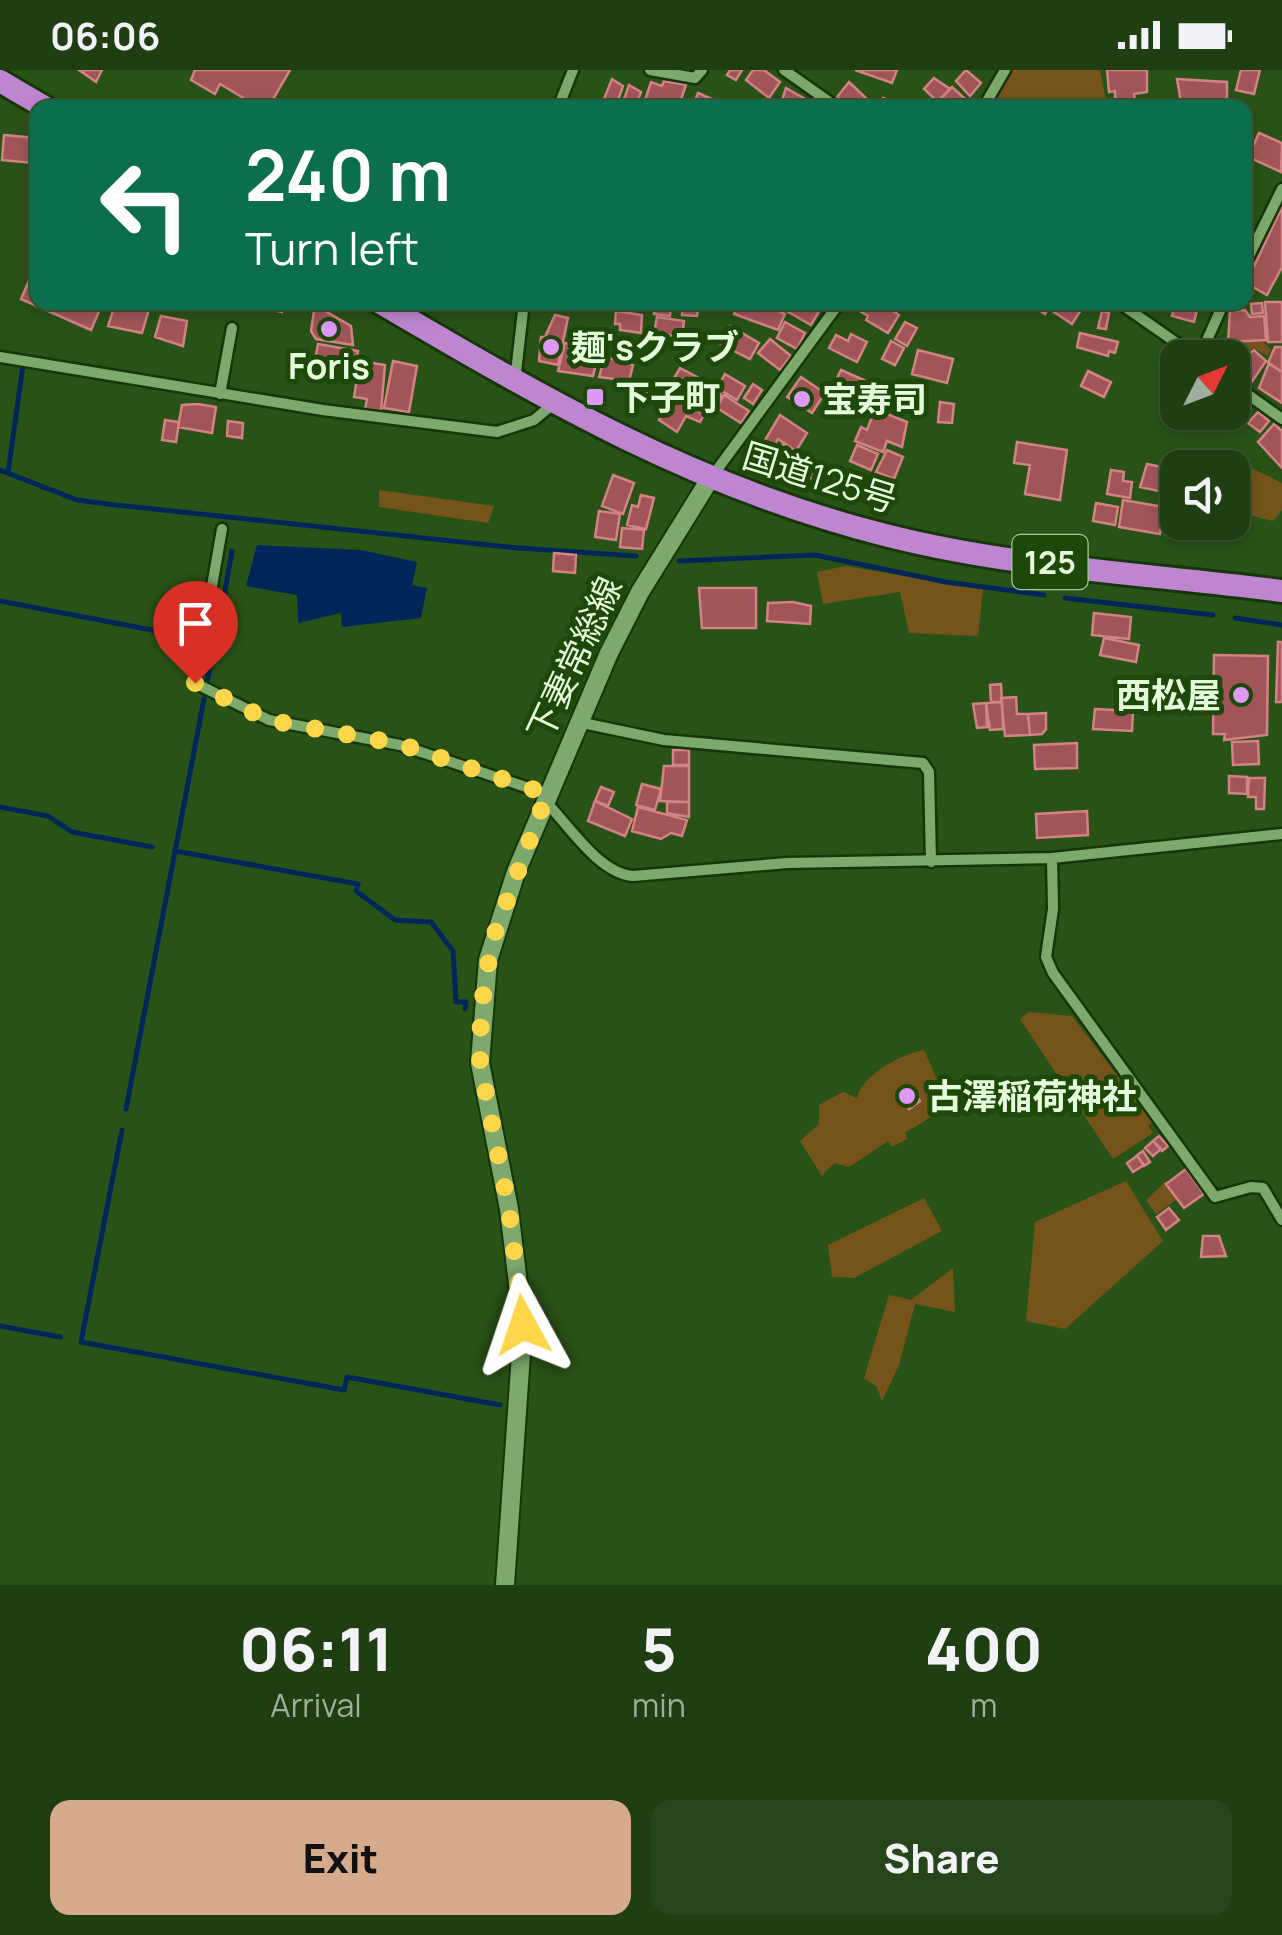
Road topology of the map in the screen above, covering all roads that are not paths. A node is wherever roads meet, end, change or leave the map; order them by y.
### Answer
1 (573, 70) edge
2 (650, 70) edge
3 (702, 70) edge
4 (784, 70) edge
5 (1004, 70) edge
6 (0, 81) edge
7 (32, 100) edge
8 (561, 100) edge
9 (827, 100) edge
10 (987, 100) edge
11 (1282, 189) edge
12 (1252, 250) edge
13 (393, 310) edge
14 (523, 310) edge
15 (834, 310) edge
16 (1129, 310) edge
17 (1220, 310) edge
18 (232, 328) dead end
19 (1172, 340) edge
20 (1206, 340) edge
21 (0, 356) edge
22 (515, 382) junction
23 (220, 394) junction
24 (1250, 395) edge
25 (553, 404) junction
26 (1282, 419) edge
27 (710, 479) junction
28 (222, 529) dead end
29 (1282, 591) edge
30 (578, 722) junction
31 (546, 797) junction
32 (1282, 834) edge
33 (1052, 858) junction
34 (930, 862) junction
35 (1282, 1220) edge
36 (505, 1585) edge

1 - 8 street
2 - 3 street
4 - 9 street
5 - 10 street
6 - 7 highway
11 - 12 street
13 - 22 highway, 国道125号 / 125
14 - 22 street
15 - 27 street
16 - 19 street
17 - 20 street
18 - 23 street
21 - 23 street
22 - 25 highway, 国道125号 / 125
23 - 25 street
24 - 26 street
25 - 27 highway, 国道125号 / 125
27 - 29 highway, 国道125号 / 125
27 - 30 main road, 下妻常総線
28 - 31 street
30 - 31 main road, 下妻常総線
30 - 34 street
31 - 34 street
31 - 36 main road, 下妻常総線
32 - 33 street
33 - 34 street
33 - 35 street

